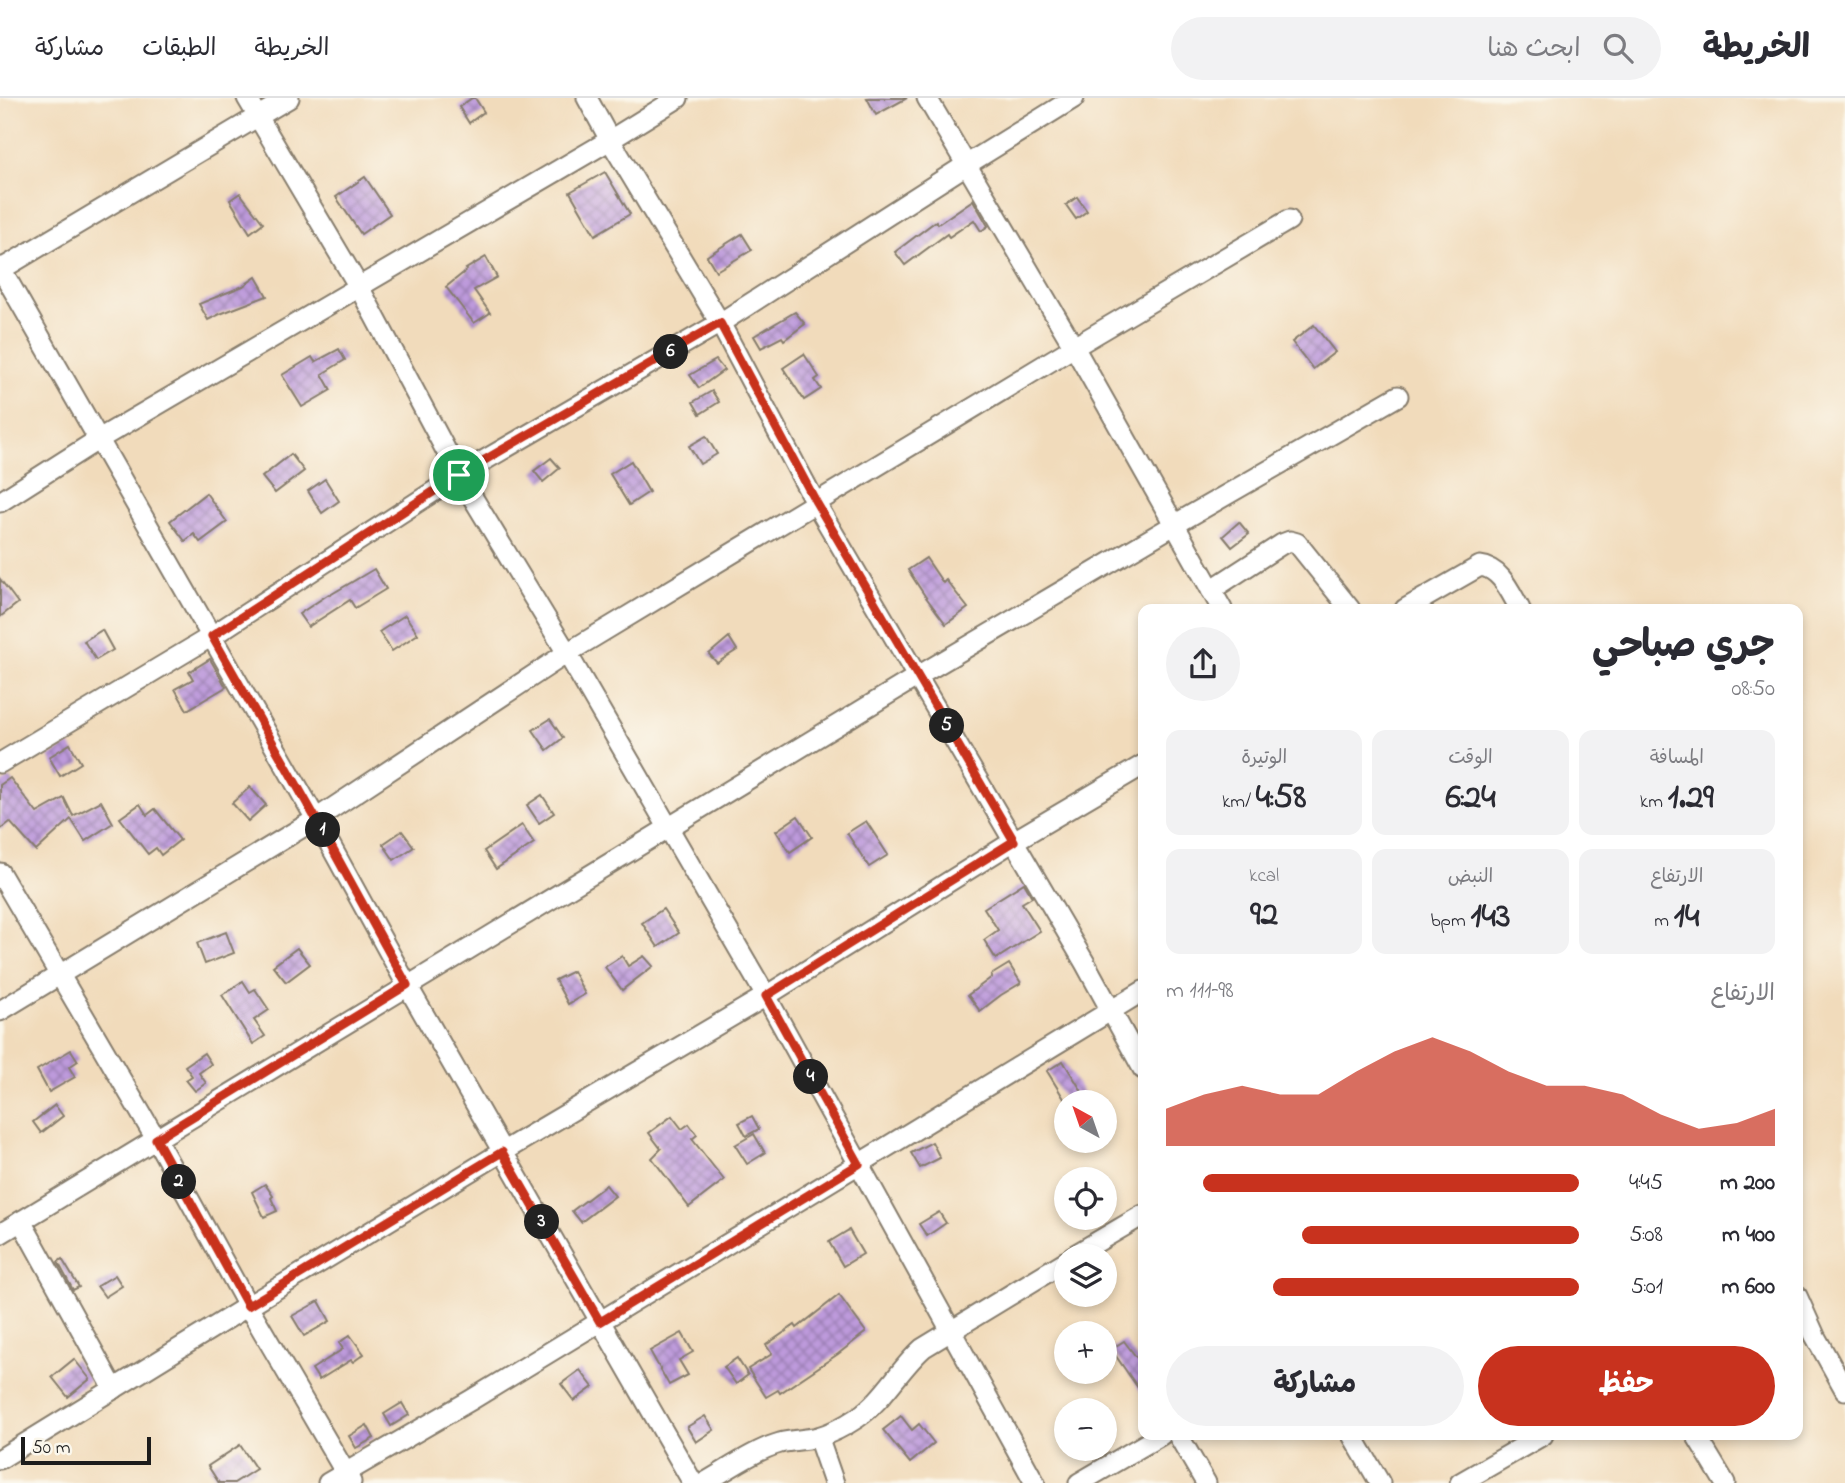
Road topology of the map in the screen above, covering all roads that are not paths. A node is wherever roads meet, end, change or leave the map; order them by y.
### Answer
1 (247, 98) edge
2 (289, 98) edge
3 (587, 98) edge
4 (678, 98) edge
5 (927, 98) edge
6 (1074, 98) edge
7 (258, 117) junction
8 (610, 140) junction
9 (966, 165) junction
10 (1289, 220) dead end
11 (0, 269) edge
12 (359, 287) junction
13 (720, 323) junction
14 (1074, 347) junction
15 (1398, 396) dead end
16 (99, 439) junction
17 (459, 475) junction
18 (0, 502) edge
19 (816, 502) junction
20 (1174, 524) junction
21 (1211, 590) junction
22 (1219, 604) edge
23 (1346, 604) edge
24 (1414, 604) edge
25 (1517, 604) edge
26 (212, 636) junction
27 (567, 653) junction
28 (918, 676) junction
29 (0, 763) edge
30 (1138, 768) edge
31 (316, 819) junction
32 (666, 827) junction
33 (1014, 841) junction
34 (0, 873) edge
35 (60, 975) junction
36 (407, 985) junction
37 (1138, 994) edge
38 (766, 996) junction
39 (0, 1011) edge
40 (1110, 1011) junction
41 (1138, 1060) edge
42 (156, 1139) junction
43 (502, 1152) junction
44 (859, 1164) junction
45 (1138, 1218) edge
46 (21, 1221) junction
47 (0, 1234) edge
48 (1093, 1244) edge
49 (1054, 1268) edge
50 (248, 1306) junction
51 (1803, 1309) edge
52 (600, 1322) junction
53 (951, 1330) junction
54 (114, 1389) junction
55 (1845, 1390) edge
56 (818, 1437) junction
57 (1152, 1440) edge
58 (1181, 1440) edge
59 (1355, 1440) edge
60 (1534, 1440) edge
61 (1699, 1440) edge
62 (0, 1459) edge
63 (348, 1478) edge
64 (328, 1483) edge
65 (693, 1483) edge
66 (704, 1483) edge
67 (834, 1483) edge
68 (1035, 1483) edge
69 (1079, 1483) edge
70 (1206, 1483) edge
71 (1380, 1483) edge
72 (1460, 1483) edge
73 (1725, 1483) edge

1 - 7 street
2 - 7 street
3 - 8 street
4 - 8 street
5 - 9 street
6 - 9 street
7 - 11 street
7 - 12 street
8 - 12 street
8 - 13 street
9 - 13 street
9 - 14 street
10 - 14 street
11 - 16 street
12 - 16 street
12 - 17 street
13 - 17 street
13 - 19 street
14 - 19 street
14 - 20 street
15 - 20 street
16 - 18 street
16 - 26 street
17 - 26 street
17 - 27 street
19 - 27 street
19 - 28 street
20 - 21 street
20 - 28 street
21 - 22 street
21 - 23 street
24 - 25 street
26 - 29 street
26 - 31 street
27 - 31 street
27 - 32 street
28 - 32 street
28 - 33 street
30 - 33 street
31 - 35 street
31 - 36 street
32 - 36 street
32 - 38 street
33 - 38 street
33 - 40 street
34 - 35 street
35 - 39 street
35 - 42 street
36 - 42 street
36 - 43 street
37 - 40 street
38 - 43 street
38 - 44 street
40 - 41 street
40 - 44 street
42 - 46 street
42 - 50 street
43 - 50 street
43 - 52 street
44 - 52 street
44 - 53 street
45 - 48 street
46 - 47 street
46 - 54 street
49 - 53 street
50 - 54 street
50 - 63 street
51 - 55 street
52 - 63 street
52 - 65 street
53 - 56 street
53 - 68 street
54 - 62 street
56 - 66 street
56 - 67 street
57 - 69 street
58 - 70 street
59 - 71 street
60 - 72 street
61 - 73 street
63 - 64 street

